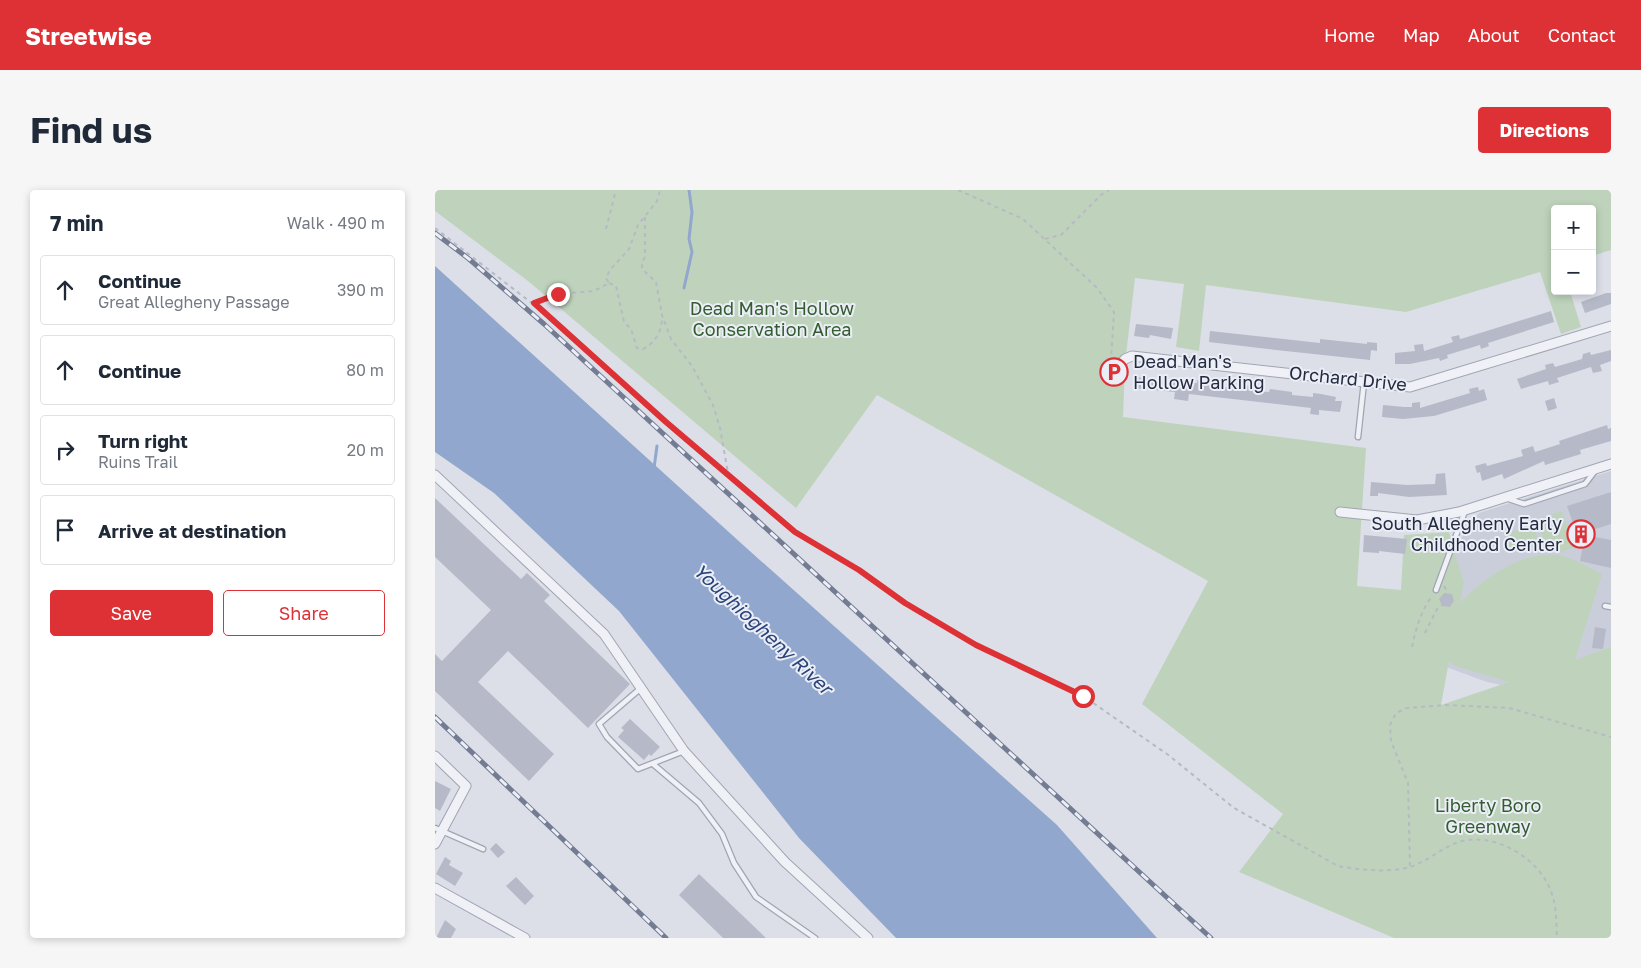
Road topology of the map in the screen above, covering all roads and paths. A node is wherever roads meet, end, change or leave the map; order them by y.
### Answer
1 (616, 190) edge
2 (660, 190) edge
3 (958, 190) edge
4 (1109, 190) edge
5 (645, 217) junction
6 (435, 228) edge
7 (606, 229) dead end
8 (1045, 239) junction
9 (609, 283) junction
10 (534, 303) junction
11 (662, 315) junction
12 (1611, 326) edge
13 (1113, 372) joint
14 (1364, 382) junction
15 (1359, 437) dead end
16 (1611, 464) edge
17 (728, 473) junction
18 (435, 474) edge
19 (1466, 510) junction
20 (1340, 512) dead end
21 (1436, 590) joint
22 (1442, 605) dead end
23 (1605, 606) dead end
24 (1611, 607) edge
25 (1425, 633) dead end
26 (1412, 647) dead end
27 (641, 688) junction
28 (1611, 737) edge
29 (684, 751) junction
30 (435, 756) edge
31 (653, 764) junction
32 (438, 829) edge
33 (435, 844) edge
34 (483, 850) dead end
35 (1411, 866) junction
36 (435, 888) edge
37 (525, 938) edge
38 (815, 938) edge
39 (869, 938) edge
40 (1557, 938) edge

1 - 7 path
2 - 5 path
3 - 8 path
4 - 8 path
5 - 9 path
5 - 11 path
6 - 10 path
8 - 13 path
9 - 10 path
9 - 11 path
10 - 17 path
11 - 17 path
12 - 14 street, Orchard Drive
13 - 14 street, Orchard Drive
14 - 15 lane
16 - 19 street
17 - 35 path
18 - 27 street
19 - 20 street
19 - 21 lane
21 - 26 path
22 - 25 path
23 - 24 lane
27 - 29 street
27 - 31 lane
28 - 35 path
29 - 31 lane
29 - 39 street
30 - 32 street
31 - 38 lane
32 - 33 street
32 - 34 lane
35 - 40 path
36 - 37 street

